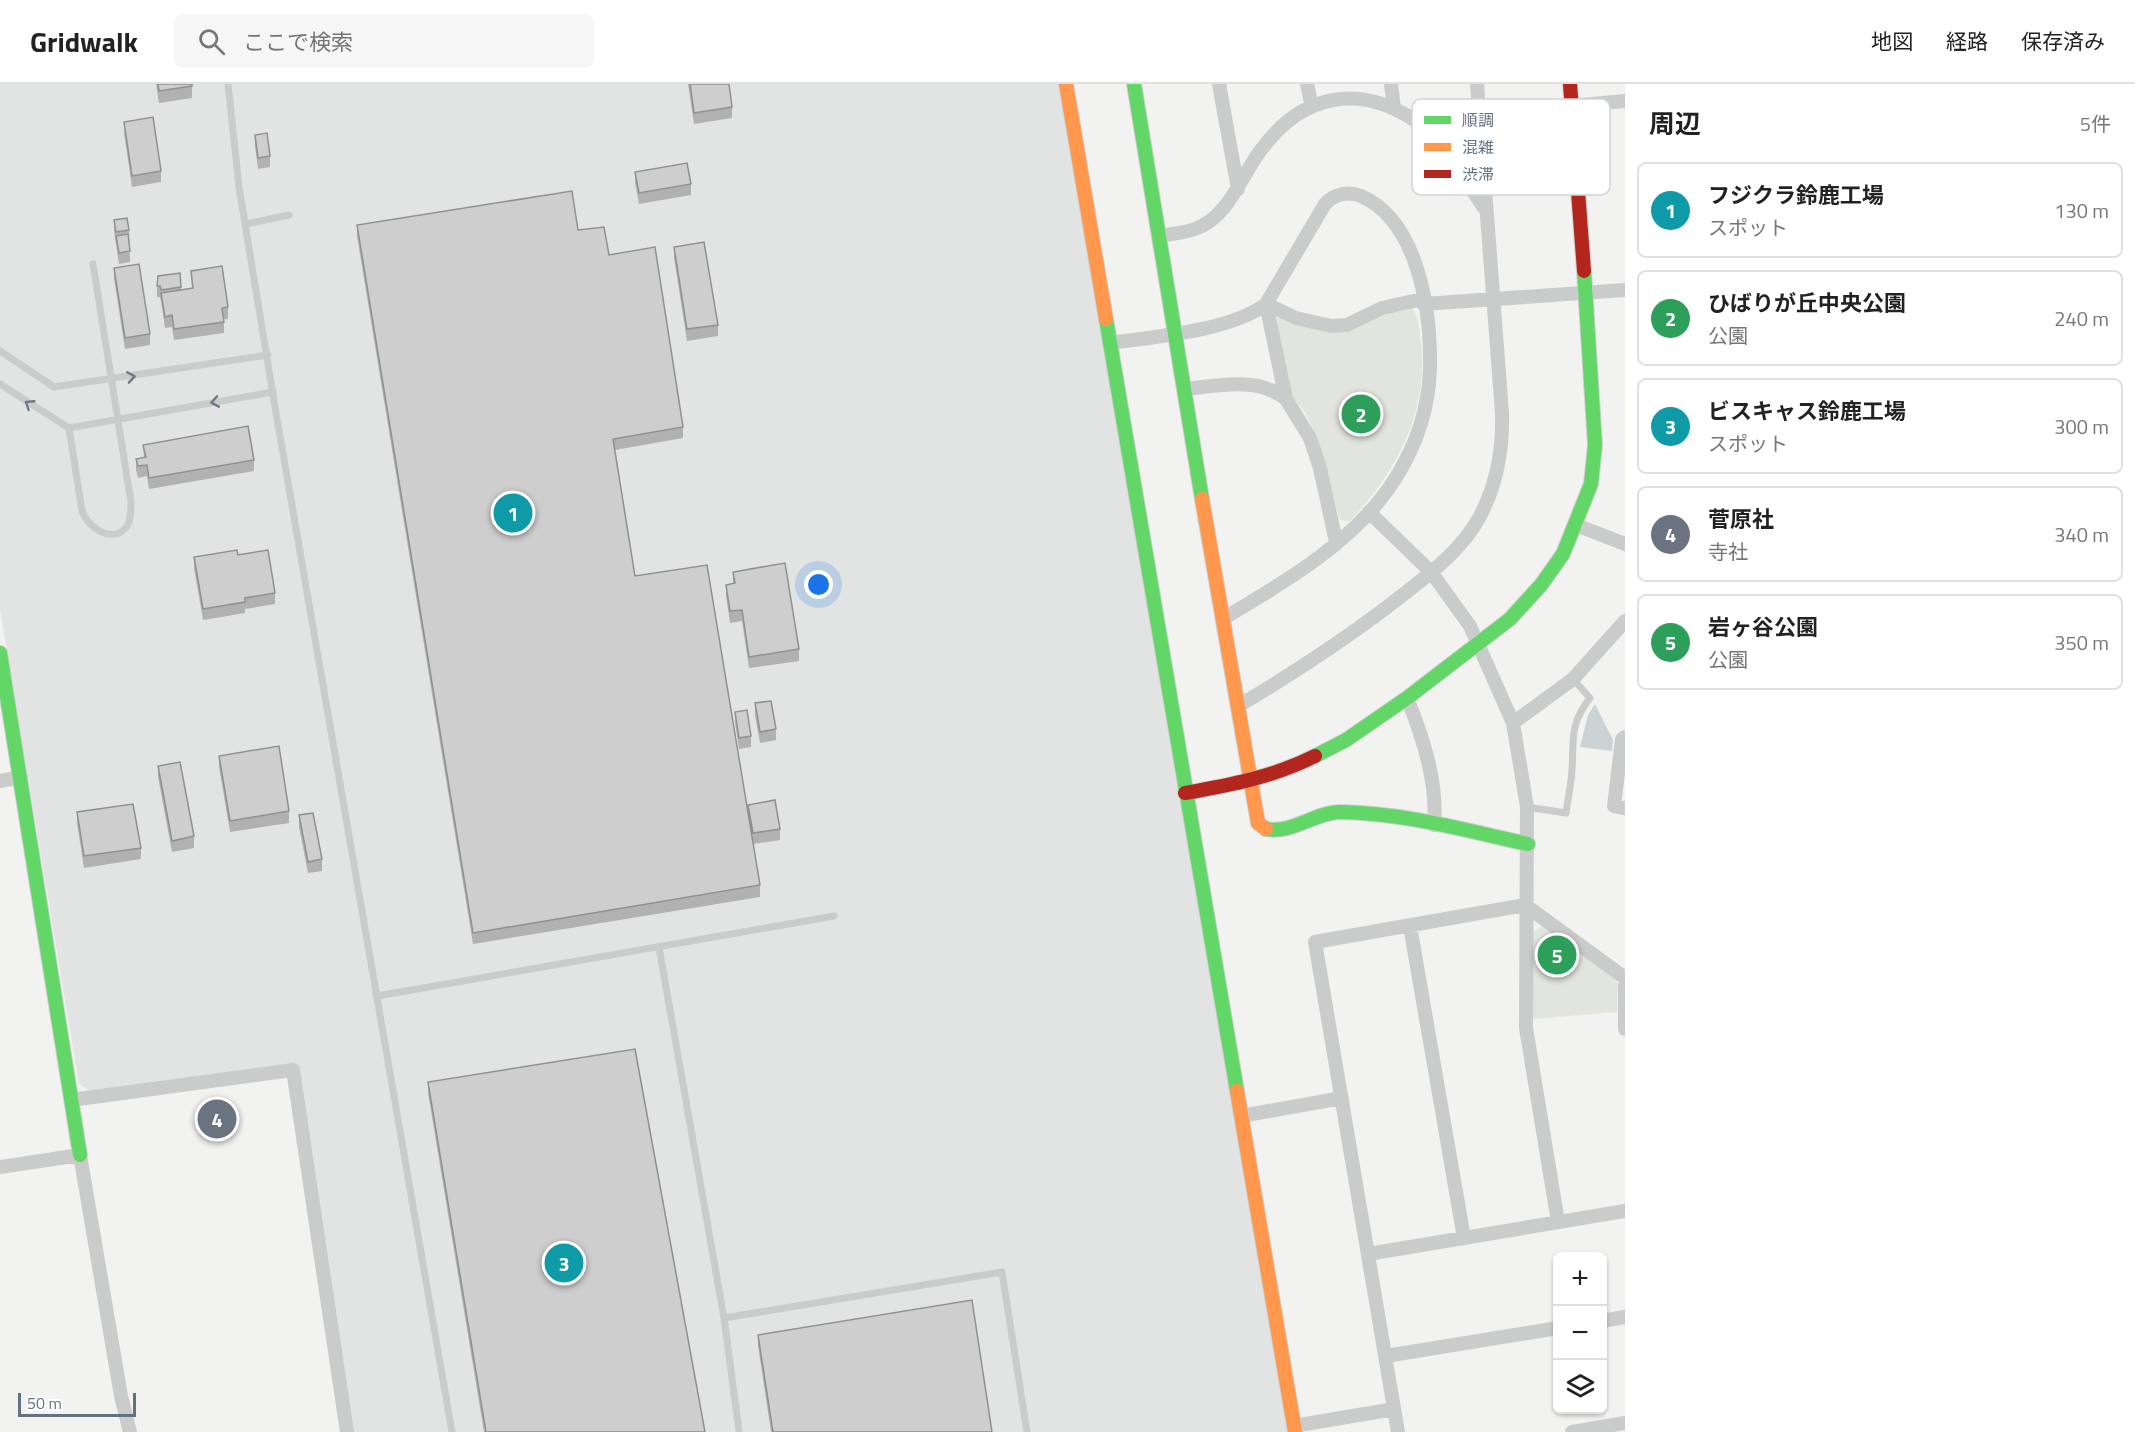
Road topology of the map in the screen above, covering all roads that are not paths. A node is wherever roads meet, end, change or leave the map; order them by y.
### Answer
1 (228, 84) edge
2 (1066, 84) edge
3 (1134, 84) edge
4 (1219, 84) edge
5 (1307, 84) edge
6 (1391, 84) edge
7 (1477, 84) edge
8 (1570, 84) edge
9 (1478, 99) edge
10 (1571, 99) edge
11 (1625, 101) edge
12 (1610, 102) edge
13 (1311, 103) junction
14 (1394, 108) junction
15 (1412, 119) edge
16 (1238, 189) junction
17 (1475, 195) edge
18 (1484, 195) edge
19 (1578, 195) edge
20 (1485, 209) junction
21 (289, 215) dead end
22 (246, 224) junction
23 (1159, 236) junction
24 (93, 264) dead end
25 (1625, 290) edge
26 (1586, 292) junction
27 (1492, 297) junction
28 (1423, 302) junction
29 (1266, 304) junction
30 (1173, 334) junction
31 (1109, 343) junction
32 (0, 351) edge
33 (268, 356) junction
34 (111, 380) junction
35 (0, 384) edge
36 (1184, 389) junction
37 (273, 392) junction
38 (1286, 399) junction
39 (118, 420) junction
40 (69, 428) junction
41 (1370, 512) junction
42 (1576, 525) junction
43 (1336, 542) junction
44 (1625, 544) edge
45 (1431, 572) junction
46 (1224, 618) junction
47 (1625, 621) edge
48 (1478, 644) junction
49 (0, 653) edge
50 (1573, 679) junction
51 (1407, 698) junction
52 (1240, 705) junction
53 (1513, 723) junction
54 (1625, 737) edge
55 (21, 777) junction
56 (0, 781) edge
57 (1252, 781) junction
58 (1185, 793) junction
59 (1527, 807) junction
60 (1625, 808) edge
61 (1434, 825) junction
62 (1528, 844) junction
63 (1525, 905) junction
64 (834, 916) dead end
65 (1410, 927) junction
66 (659, 946) junction
67 (1625, 978) edge
68 (1625, 985) edge
69 (377, 996) junction
70 (1625, 1029) edge
71 (1342, 1098) junction
72 (71, 1100) junction
73 (1242, 1116) junction
74 (80, 1155) junction
75 (0, 1167) edge
76 (1625, 1211) edge
77 (1558, 1222) junction
78 (1464, 1238) junction
79 (1368, 1254) junction
80 (1625, 1317) edge
81 (724, 1318) junction
82 (1607, 1320) edge
83 (1553, 1329) edge
84 (1386, 1356) junction
85 (1394, 1409) junction
86 (1625, 1423) edge
87 (1295, 1429) edge
88 (739, 1431) edge
89 (130, 1432) edge
90 (347, 1432) edge
91 (452, 1432) edge
92 (1027, 1432) edge
93 (1398, 1432) edge
94 (1572, 1432) edge

1 - 22 lane
2 - 31 street
3 - 23 street
4 - 16 street
5 - 13 street
6 - 14 street
7 - 9 street
8 - 10 street
11 - 12 street
13 - 14 street
13 - 16 street
14 - 15 street
16 - 23 street
17 - 20 street
18 - 20 street
19 - 26 street
20 - 27 street
21 - 22 lane
22 - 33 lane
23 - 30 street
24 - 34 lane
25 - 26 street
26 - 27 street
26 - 42 street
27 - 28 street
27 - 45 street
28 - 29 street
28 - 29 street
28 - 41 street
29 - 30 street
29 - 38 street
30 - 31 street
30 - 36 street
31 - 58 street
32 - 34 lane
34 -> 33 lane
33 - 37 lane
34 - 39 lane
40 -> 35 lane
36 - 38 street
36 - 46 street
37 -> 39 lane
37 - 69 lane
38 - 43 street
39 - 40 lane
39 - 40 lane
41 - 43 street
41 - 45 street
42 - 44 street
42 - 48 street
43 - 46 street
45 - 48 street
45 - 52 street
46 - 52 street
47 - 50 street
48 - 51 street
48 - 53 street
49 - 55 street
50 - 53 street
50 - 59 lane
51 - 57 street
51 - 61 street
52 - 57 street
53 - 59 street
54 - 60 street
55 - 56 street
55 - 72 street
57 - 58 street
57 - 61 street
58 - 73 street
59 - 62 street
61 - 62 street
62 - 63 street
63 - 65 street
63 - 67 street
63 - 77 street
64 - 66 lane
65 - 71 street
65 - 78 street
66 - 69 lane
66 - 81 lane
68 - 70 street
69 - 91 lane
71 - 73 street
71 - 79 street
72 - 74 street
72 - 90 street
73 - 87 street
74 - 75 street
74 - 89 street
76 - 77 street
77 - 78 street
78 - 79 street
79 - 84 street
80 - 82 street
81 - 88 lane
81 - 92 lane
83 - 84 street
84 - 85 street
85 - 87 street
85 - 93 street
86 - 94 street

